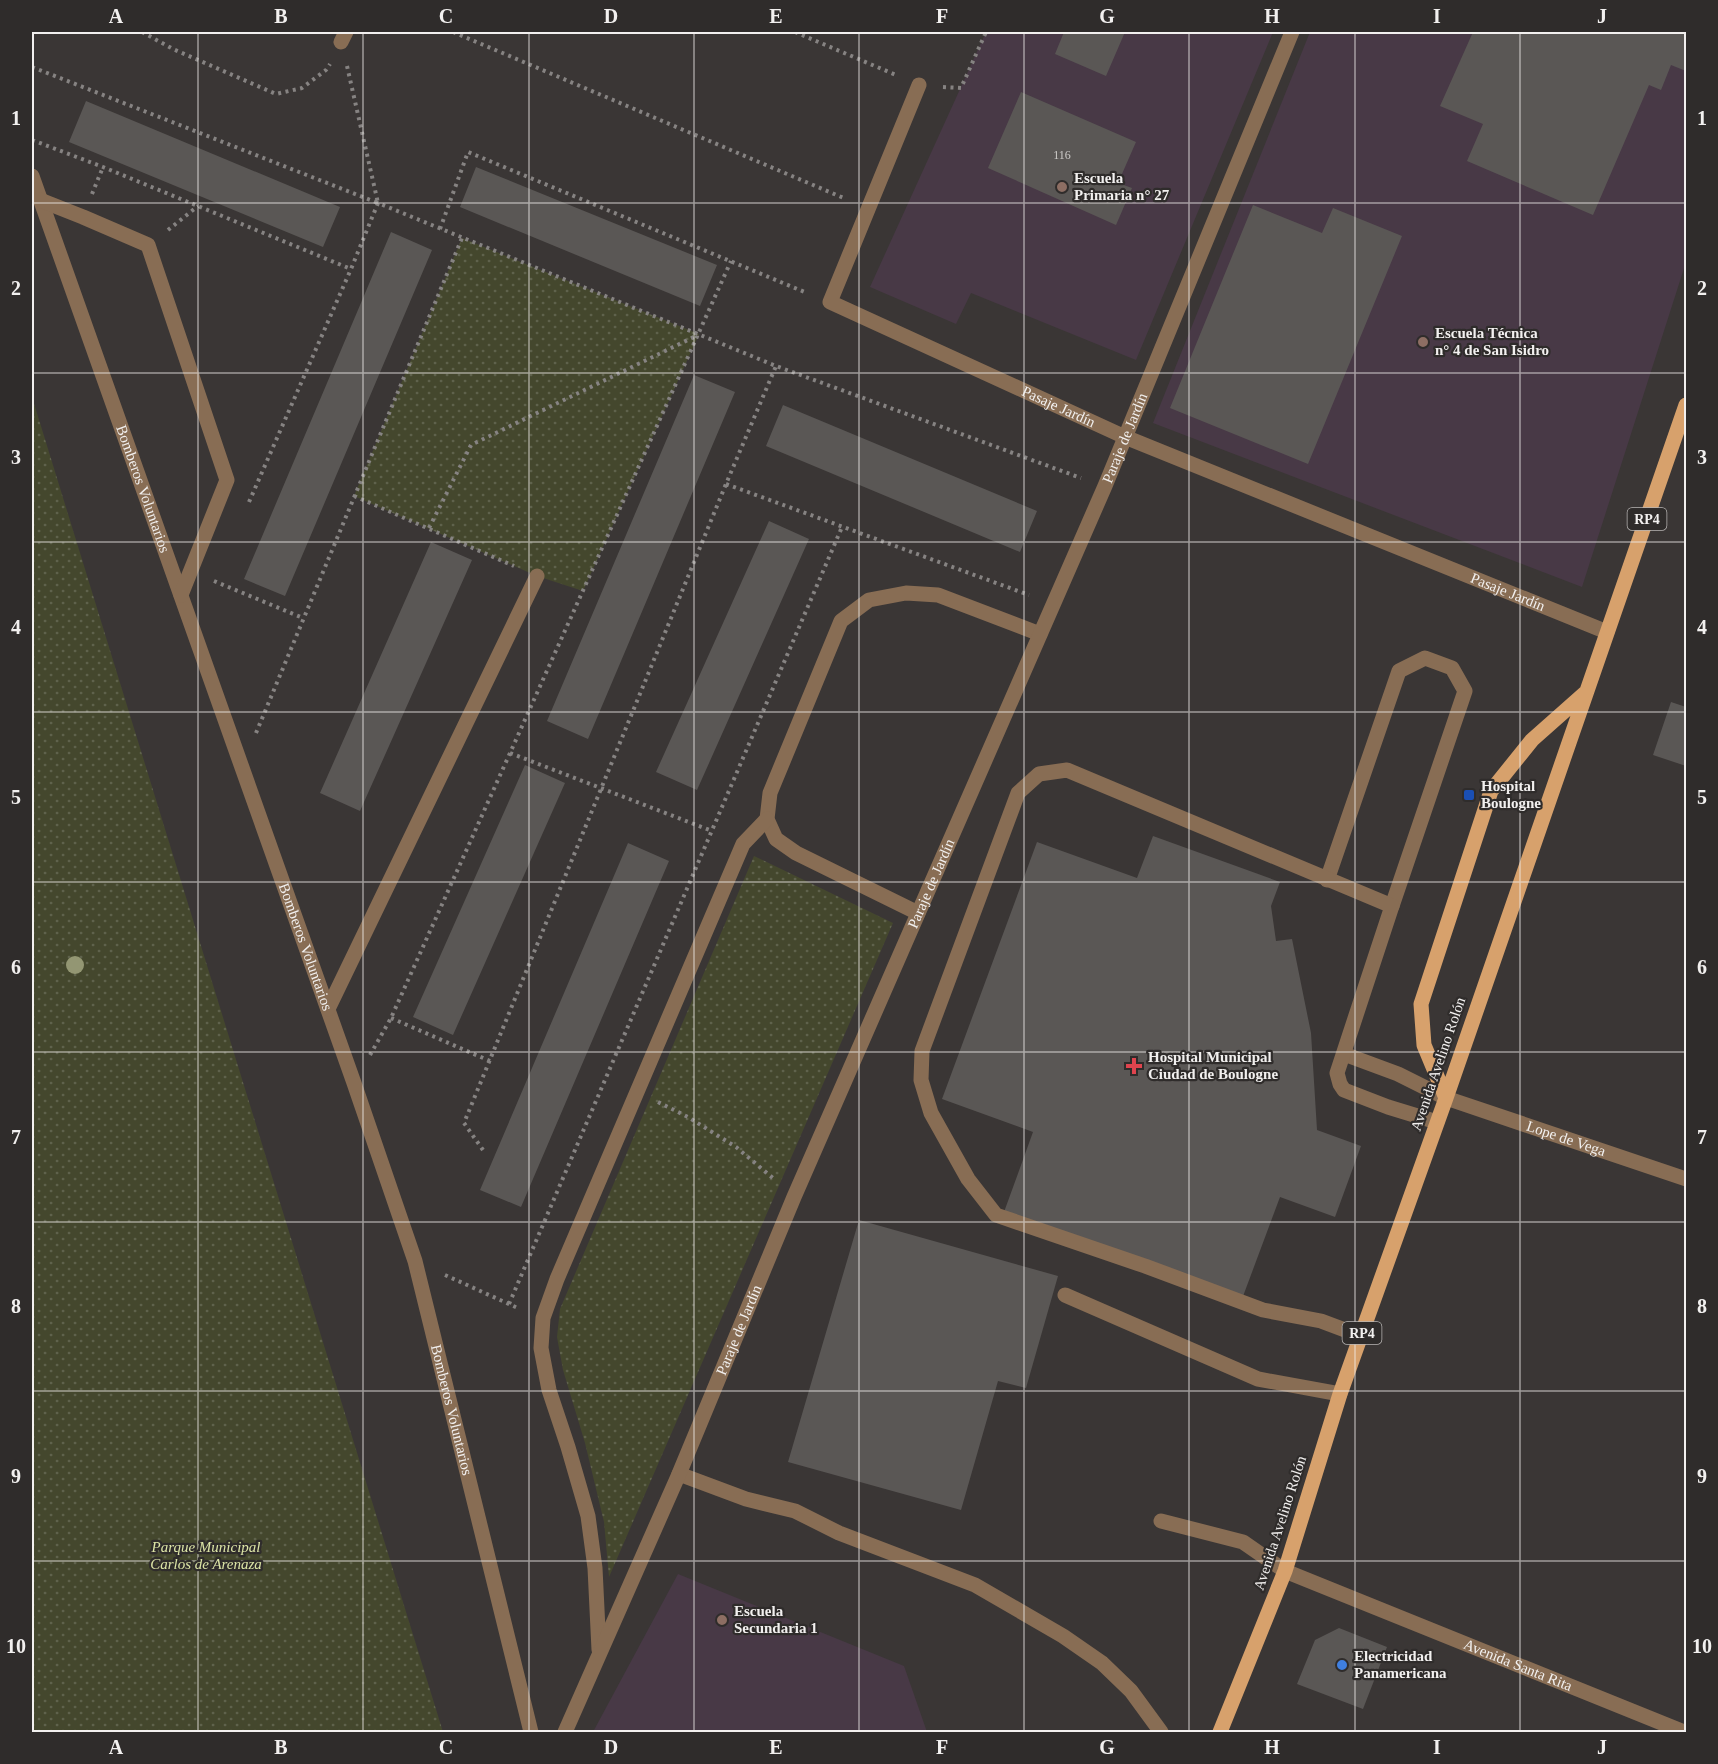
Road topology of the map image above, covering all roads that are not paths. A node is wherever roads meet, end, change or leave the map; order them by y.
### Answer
1 (1292, 32) edge
2 (919, 85) dead end
3 (32, 176) edge
4 (40, 200) junction
5 (1686, 405) edge
6 (1125, 437) junction
7 (537, 576) road end
8 (181, 595) junction
9 (1607, 632) junction
10 (1040, 634) junction
11 (1586, 692) junction
12 (767, 819) junction
13 (1327, 880) junction
14 (1392, 906) junction
15 (918, 913) junction
16 (328, 1010) junction
17 (1344, 1054) junction
18 (1446, 1098) junction
19 (1437, 1122) junction
20 (1686, 1179) edge
21 (1065, 1295) dead end
22 (1361, 1336) junction
23 (1340, 1395) junction
24 (679, 1474) junction
25 (1161, 1521) dead end
26 (1285, 1571) junction
27 (599, 1653) junction
28 (531, 1732) edge
29 (565, 1732) edge
30 (1161, 1732) edge
31 (1220, 1732) edge
32 (1684, 1732) edge

1 - 6 street, Paraje de Jardín
2 - 6 street, Pasaje Jardín
3 - 4 street, Bomberos Voluntarios
4 - 8 street, Bomberos Voluntarios
4 - 8 street
5 - 9 main road, Avenida Avelino Rolón / RP4
6 - 9 street, Pasaje Jardín
6 - 10 street, Paraje de Jardín
7 - 16 street
8 - 16 street, Bomberos Voluntarios
9 - 11 main road, Avenida Avelino Rolón / RP4
10 - 12 street
10 - 15 street, Paraje de Jardín
11 - 18 main road, Avenida Avelino Rolón / RP4
11 - 18 main road
12 - 15 street
12 - 27 street
13 - 14 street
13 - 14 street
13 - 22 street
14 - 17 street
15 - 24 street, Paraje de Jardín
16 - 28 street, Bomberos Voluntarios
17 - 18 street, Lope de Vega
17 - 19 street
18 - 19 main road, Avenida Avelino Rolón / RP4
18 - 20 street, Lope de Vega
19 - 22 main road, Avenida Avelino Rolón / RP4
21 - 23 street
22 - 23 main road, Avenida Avelino Rolón / RP4
23 - 26 main road, Avenida Avelino Rolón / RP4
24 - 27 street, Paraje de Jardín
24 - 30 street
25 - 26 street, Avenida Santa Rita
26 - 31 main road, Avenida Avelino Rolón / RP4
26 - 32 street, Avenida Santa Rita
27 - 29 street, Paraje de Jardín

